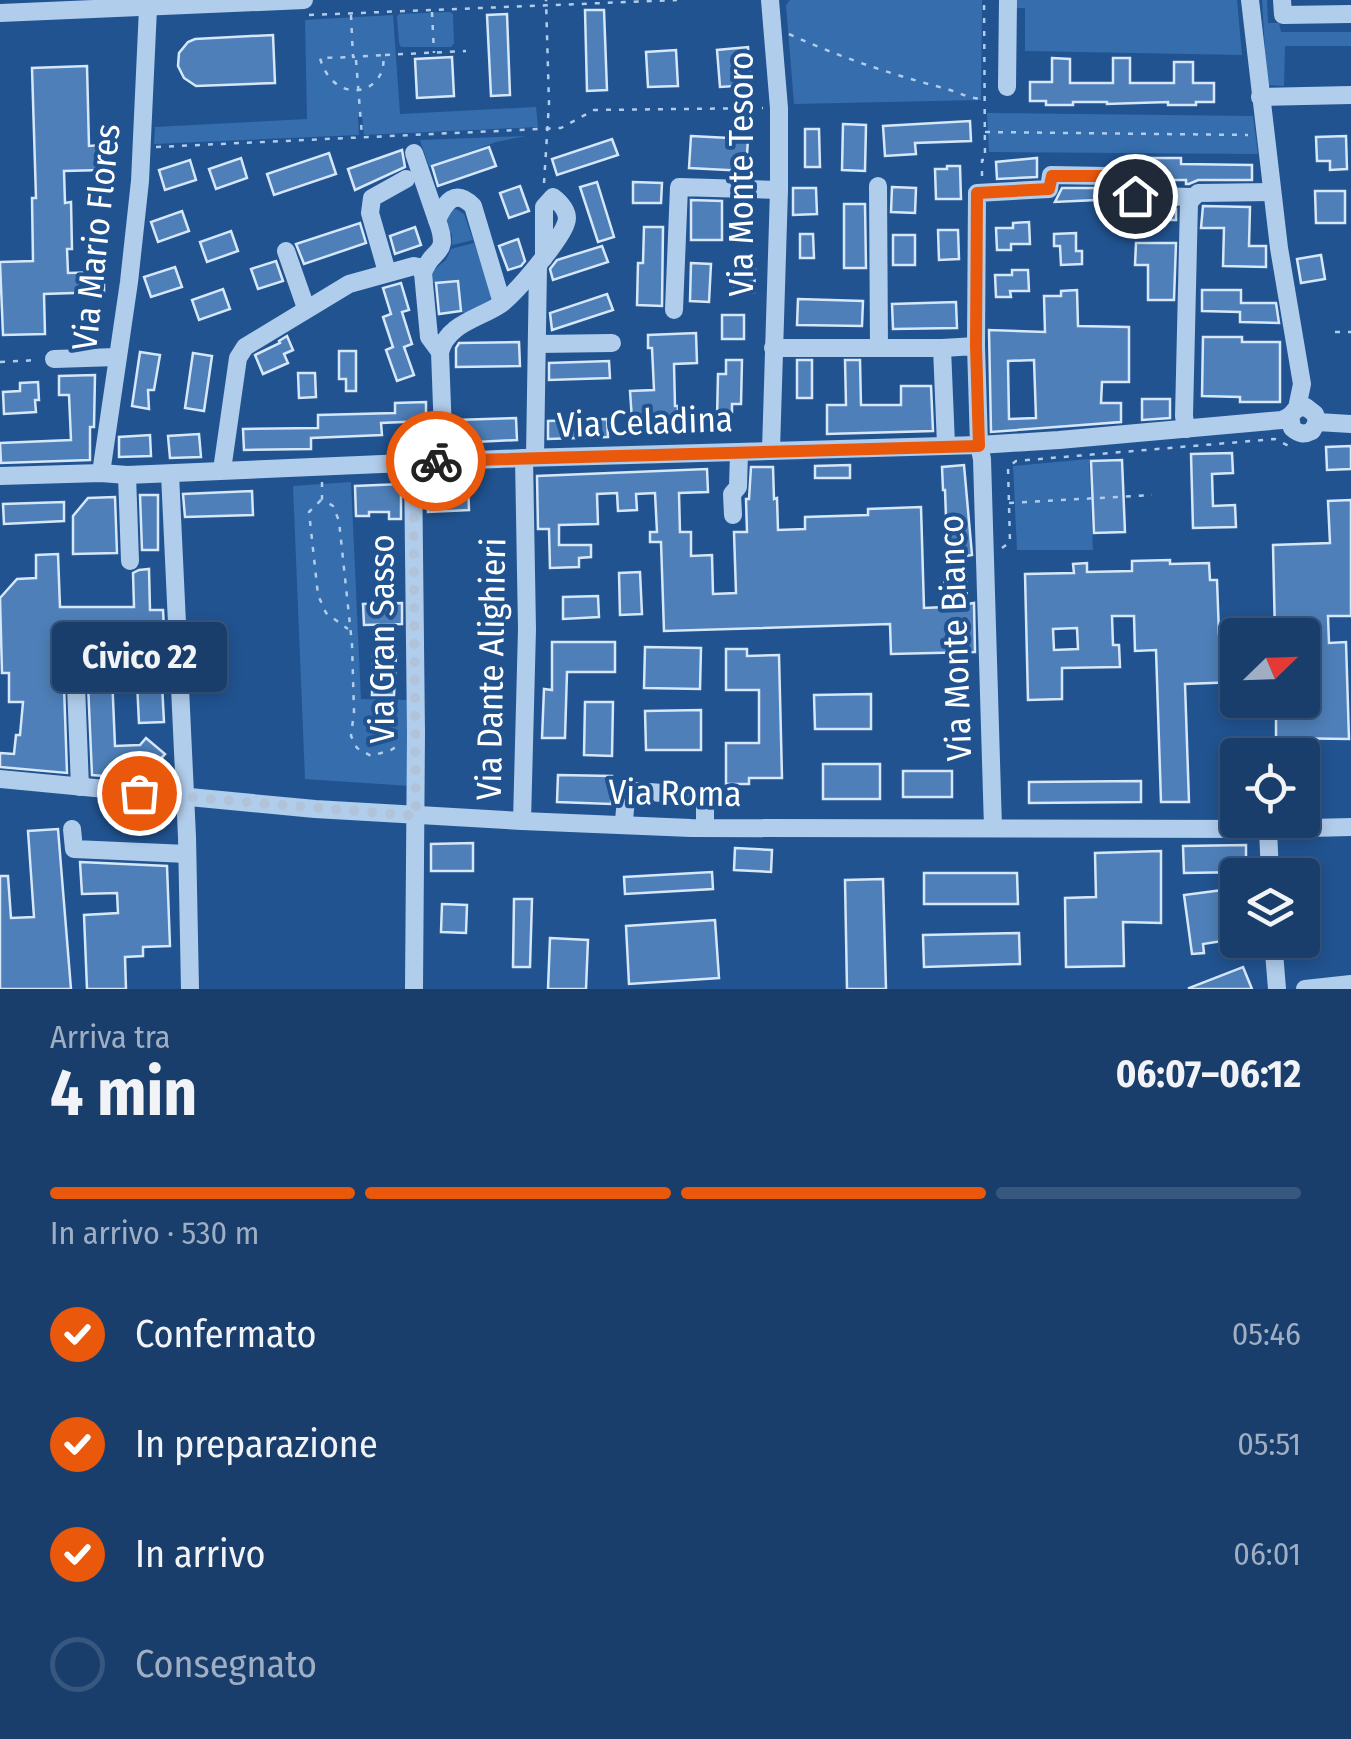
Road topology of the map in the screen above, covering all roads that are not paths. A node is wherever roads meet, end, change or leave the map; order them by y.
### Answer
1 (770, 0) edge
2 (1008, 0) edge
3 (1250, 0) edge
4 (1282, 0) edge
5 (157, 5) edge
6 (305, 8) edge
7 (0, 13) edge
8 (1351, 14) edge
9 (1007, 87) dead end
10 (1260, 96) junction
11 (1351, 96) edge
12 (414, 153) dead end
13 (406, 179) dead end
14 (878, 186) dead end
15 (779, 190) junction
16 (1272, 192) junction
17 (1192, 198) junction
18 (544, 207) road end
19 (437, 220) junction
20 (286, 251) dead end
21 (541, 262) junction
22 (387, 272) junction
23 (423, 274) junction
24 (502, 304) junction
25 (306, 308) junction
26 (538, 308) junction
27 (674, 310) dead end
28 (612, 342) dead end
29 (537, 344) junction
30 (976, 346) junction
31 (772, 348) junction
32 (879, 348) junction
33 (942, 348) junction
34 (440, 352) junction
35 (117, 356) junction
36 (54, 359) road end
37 (1294, 412) junction
38 (1351, 424) edge
39 (1186, 430) junction
40 (946, 445) junction
41 (979, 446) junction
42 (770, 450) junction
43 (739, 452) junction
44 (530, 457) junction
45 (444, 460) junction
46 (413, 462) junction
47 (222, 470) junction
48 (101, 473) junction
49 (170, 474) junction
50 (0, 476) edge
51 (127, 476) junction
52 (733, 514) dead end
53 (130, 561) dead end
54 (76, 685) dead end
55 (0, 779) edge
56 (80, 787) junction
57 (184, 798) junction
58 (416, 816) junction
59 (522, 821) junction
60 (624, 825) junction
61 (1351, 826) edge
62 (1320, 827) edge
63 (705, 828) junction
64 (993, 828) junction
65 (72, 829) dead end
66 (1220, 829) edge
67 (187, 854) junction
68 (1275, 958) edge
69 (1351, 984) edge
70 (190, 989) edge
71 (414, 989) edge
72 (1277, 989) edge
73 (1305, 989) edge

1 - 15 street, Via Monte Tesoro
2 - 9 street
3 - 10 street
4 - 8 street
5 - 6 street
5 - 7 street
5 - 35 street, Via Mario Flores
10 - 11 street
10 - 16 street
12 - 19 street
13 - 22 street
14 - 32 street
15 - 27 street
15 - 31 street, Via Monte Tesoro
16 - 17 street
16 - 37 street
17 - 30 street, Via Monte Bianco
17 - 39 street
18 - 21 street
19 - 23 street
19 - 24 street
20 - 25 street
21 - 24 street
21 - 26 street, Via Dante Alighieri
22 - 23 street
22 - 25 street
23 - 34 street
24 - 26 street
24 - 34 street
25 - 47 street
26 - 29 street, Via Dante Alighieri
28 - 29 street
29 - 44 street, Via Dante Alighieri
30 - 33 street
30 - 41 street, Via Monte Bianco
31 - 32 street
31 - 42 street, Via Monte Tesoro
32 - 33 street
33 - 40 street
34 - 45 street
35 - 36 street
35 - 48 street, Via Mario Flores
37 - 38 street
37 - 39 street, Via Celadina
39 - 41 street, Via Celadina
40 - 41 street, Via Celadina
40 - 42 street, Via Celadina
41 - 64 street, Via Monte Bianco
42 - 43 street, Via Celadina
43 - 44 street, Via Celadina
43 - 52 street
44 - 45 street, Via Celadina
44 - 59 street, Via Dante Alighieri
45 - 46 street, Via Celadina
46 - 47 street, Via Celadina
46 - 58 street, Via Gran Sasso
47 - 49 street, Via Celadina
48 - 50 street, Via Celadina
48 - 51 street, Via Celadina
49 - 51 street, Via Celadina
49 - 57 street
51 - 53 street
54 - 56 street
55 - 56 street, Via Roma
56 - 57 street, Via Roma
57 - 58 street, Via Roma
57 - 67 street
58 - 59 street, Via Roma
58 - 71 street, Via Gran Sasso
59 - 60 street, Via Roma
60 - 63 street, Via Roma
60 - 63 street
61 - 62 street, Via Roma
63 - 64 street, Via Roma
64 - 66 street, Via Roma
65 - 67 street
67 - 70 street
68 - 72 street
69 - 73 street

